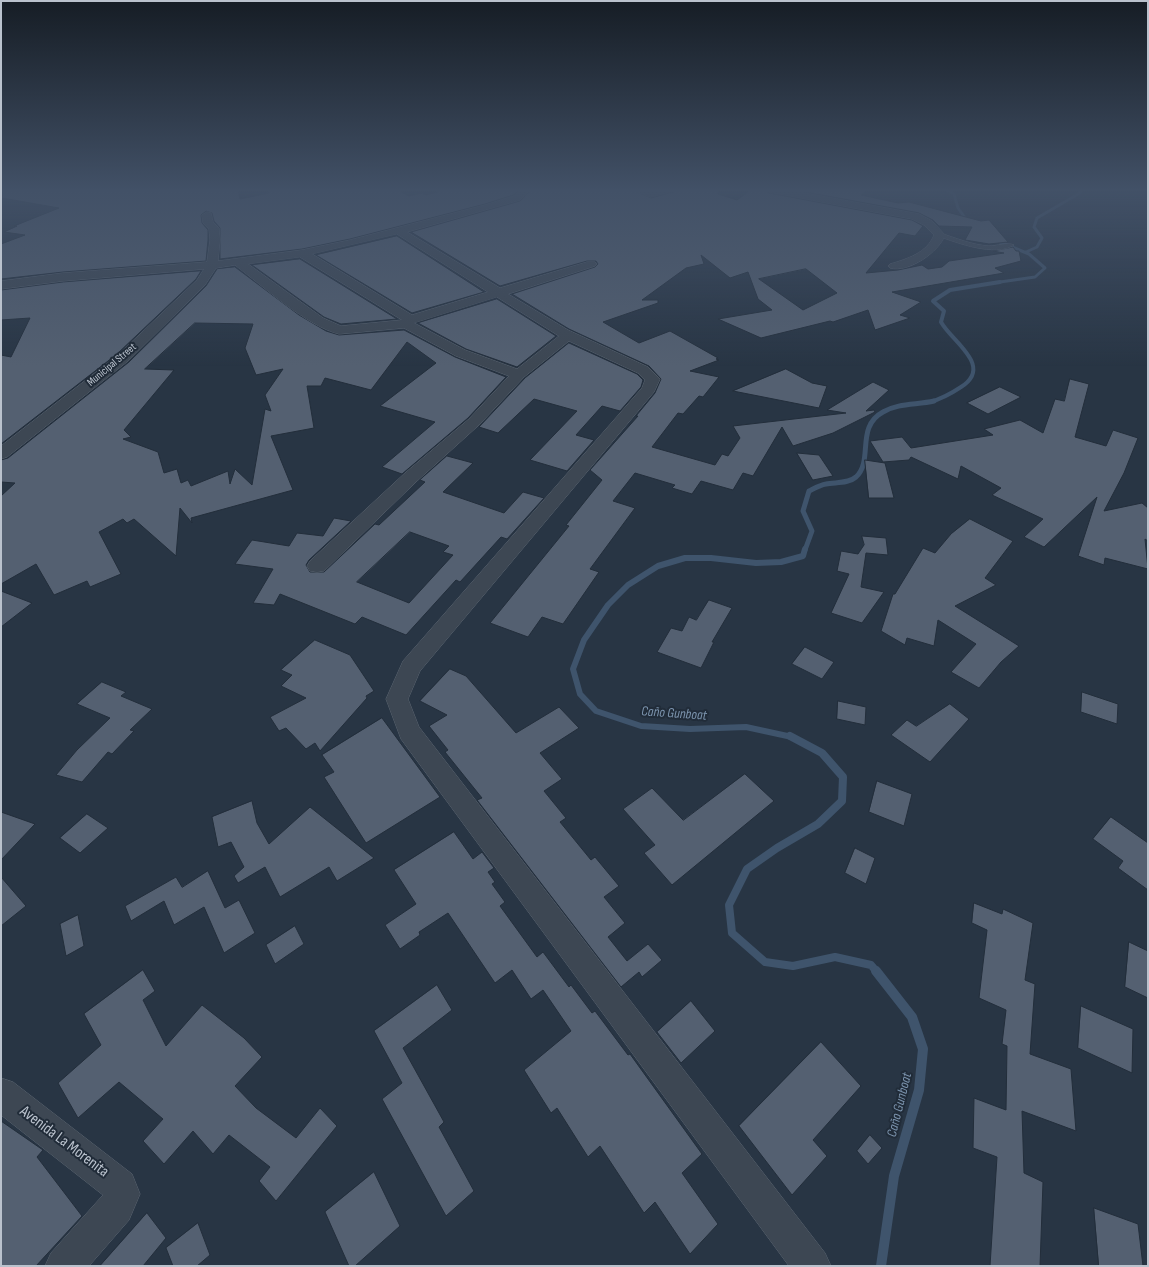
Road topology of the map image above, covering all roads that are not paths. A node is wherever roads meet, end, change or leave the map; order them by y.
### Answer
1 (214, 248) edge
2 (323, 248) edge
3 (427, 248) edge
4 (930, 248) edge
5 (302, 253) junction
6 (237, 261) junction
7 (591, 264) dead end
8 (212, 265) junction
9 (894, 266) dead end
10 (1, 285) edge
11 (501, 294) junction
12 (408, 322) junction
13 (568, 335) junction
14 (519, 374) junction
15 (1, 454) edge
16 (317, 566) dead end
17 (1, 1094) edge
18 (64, 1266) edge
19 (812, 1266) edge

1 - 8 street
2 - 5 street
3 - 11 street
4 - 9 street
5 - 6 street
5 - 12 street
6 - 8 street
6 - 12 street
7 - 11 street
8 - 10 street
8 - 15 street, Municipal Street
11 - 12 street
11 - 13 street
12 - 14 street
13 - 14 street
13 - 19 street
14 - 16 street
17 - 18 street, Avenida La Morenita

